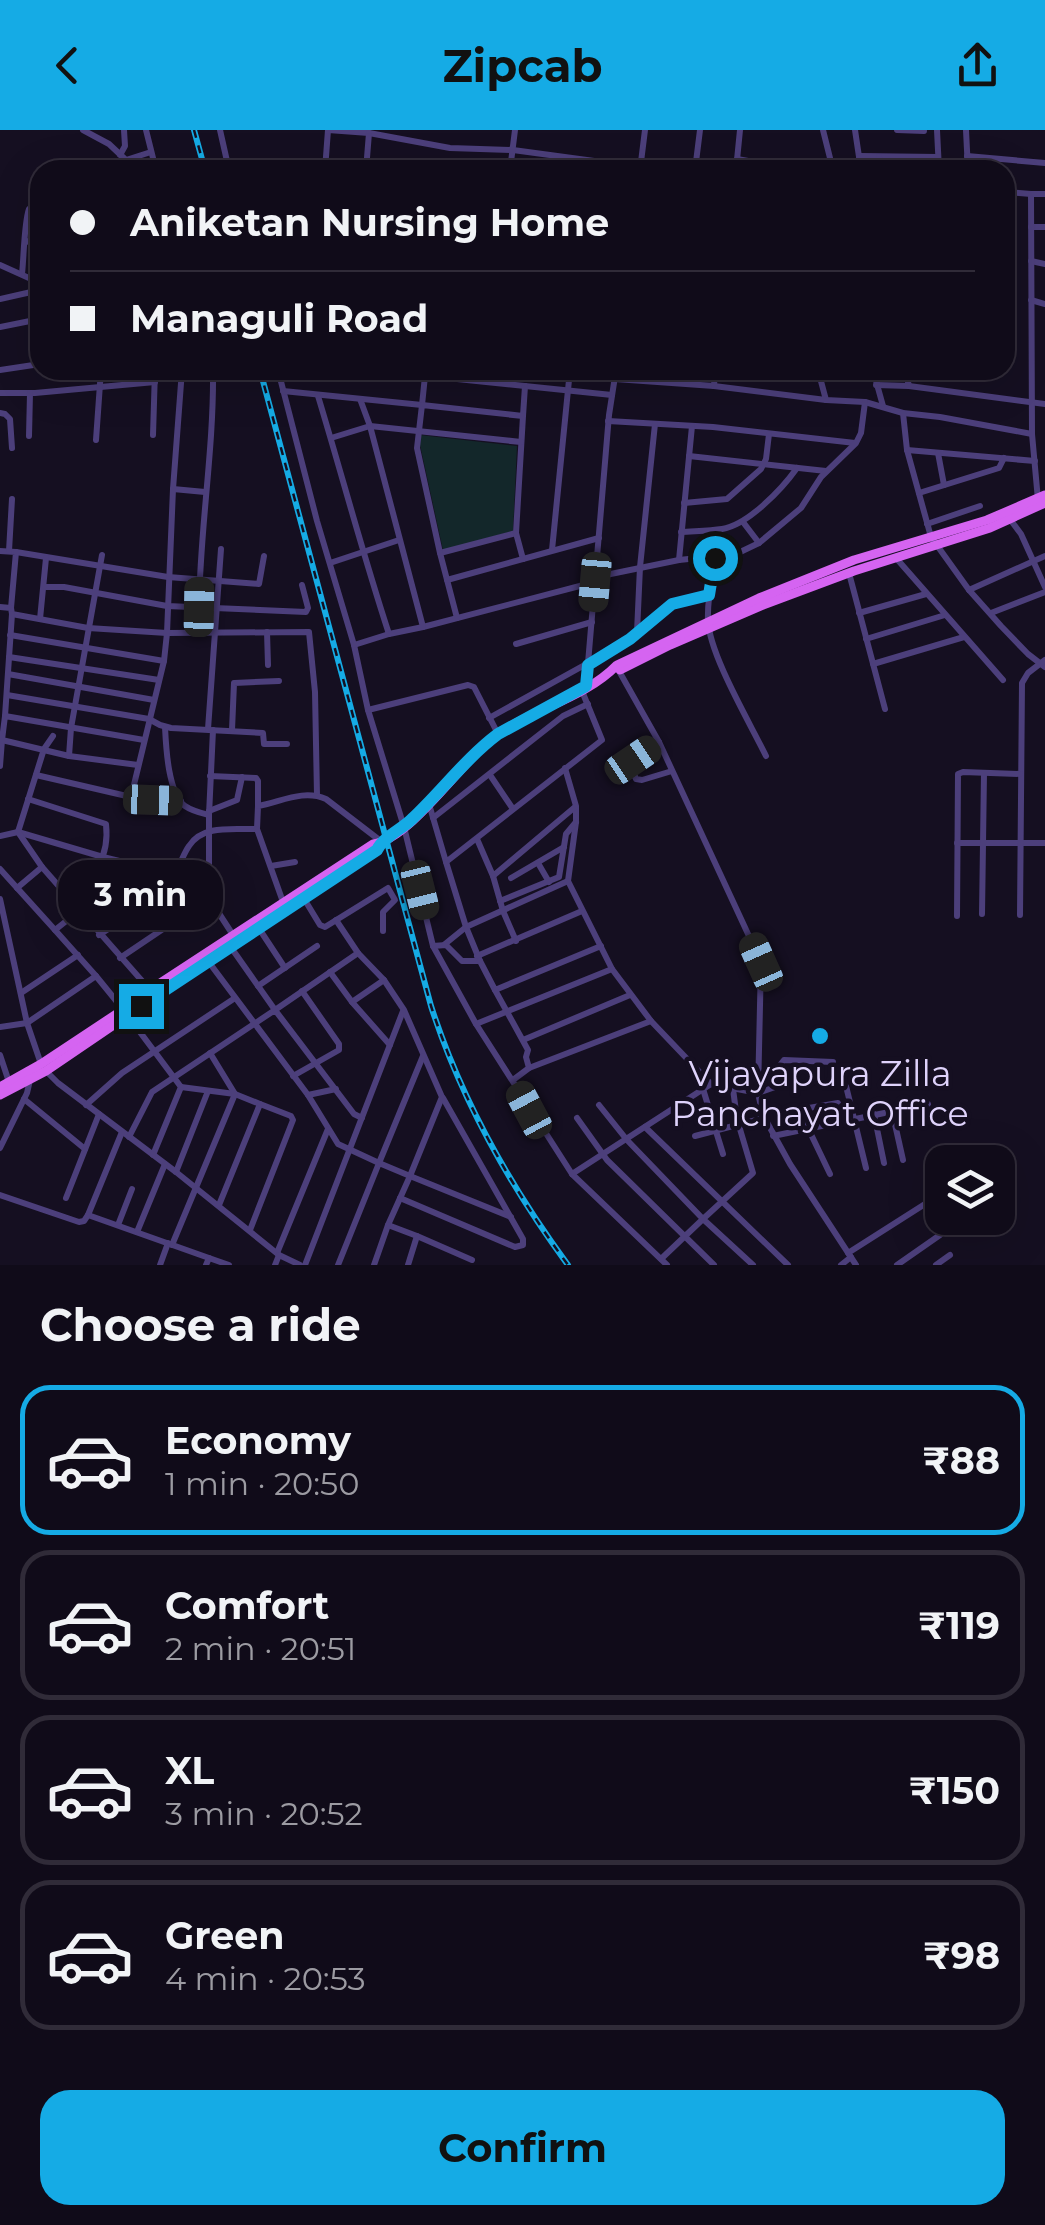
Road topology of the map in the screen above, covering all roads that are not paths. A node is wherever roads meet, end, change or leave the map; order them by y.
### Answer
1 (83, 130) edge
2 (124, 130) edge
3 (146, 130) edge
4 (220, 130) edge
5 (328, 130) edge
6 (514, 130) edge
7 (646, 130) edge
8 (700, 130) edge
9 (740, 130) edge
10 (823, 130) edge
11 (855, 130) edge
12 (897, 130) edge
13 (924, 130) edge
14 (937, 130) edge
15 (966, 130) edge
16 (369, 133) junction
17 (513, 150) junction
18 (151, 152) junction
19 (120, 155) junction
20 (859, 156) junction
21 (967, 156) junction
22 (879, 157) junction
23 (938, 158) joint
24 (737, 159) joint
25 (127, 160) edge
26 (131, 160) edge
27 (153, 160) edge
28 (228, 160) edge
29 (326, 160) edge
30 (367, 160) edge
31 (512, 160) edge
32 (592, 160) edge
33 (641, 160) edge
34 (696, 160) edge
35 (743, 160) edge
36 (830, 160) edge
37 (860, 160) edge
38 (879, 160) edge
39 (967, 160) edge
40 (1045, 162) edge
41 (1015, 193) edge
42 (1031, 194) junction
43 (1045, 194) edge
44 (30, 210) edge
45 (1032, 227) junction
46 (1045, 227) edge
47 (26, 240) junction
48 (30, 241) edge
49 (1031, 260) junction
50 (1045, 264) edge
51 (0, 265) edge
52 (22, 274) junction
53 (30, 278) edge
54 (30, 292) edge
55 (0, 300) edge
56 (1031, 300) junction
57 (1045, 304) edge
58 (30, 321) edge
59 (0, 328) edge
60 (30, 366) edge
61 (0, 370) edge
62 (100, 380) edge
63 (181, 380) edge
64 (213, 380) edge
65 (280, 380) edge
66 (425, 380) edge
67 (478, 380) edge
68 (509, 380) edge
69 (568, 380) edge
70 (615, 380) joint
71 (714, 380) edge
72 (821, 380) edge
73 (875, 380) edge
74 (908, 380) edge
75 (155, 382) joint
76 (485, 382) joint
77 (509, 384) junction
78 (876, 385) junction
79 (100, 386) junction
80 (526, 386) junction
81 (714, 386) junction
82 (909, 386) junction
83 (282, 390) junction
84 (567, 390) junction
85 (0, 393) edge
86 (30, 393) junction
87 (612, 394) junction
88 (318, 396) junction
89 (360, 400) junction
90 (826, 400) junction
91 (865, 402) junction
92 (1032, 402) junction
93 (1045, 404) edge
94 (422, 405) junction
95 (884, 407) junction
96 (903, 412) junction
97 (0, 413) edge
98 (523, 416) junction
99 (608, 421) junction
100 (655, 424) junction
101 (370, 426) junction
102 (692, 426) junction
103 (418, 432) junction
104 (153, 434) dead end
105 (769, 434) junction
106 (1032, 434) junction
107 (0, 435) edge
108 (11, 436) junction
109 (29, 436) dead end
110 (331, 438) junction
111 (96, 440) dead end
112 (521, 442) junction
113 (856, 443) junction
114 (12, 448) dead end
115 (907, 450) junction
116 (938, 453) junction
117 (688, 456) junction
118 (1004, 458) junction
119 (1035, 461) junction
120 (763, 466) junction
121 (797, 468) junction
122 (826, 471) junction
123 (944, 485) junction
124 (173, 489) junction
125 (205, 492) junction
126 (919, 493) junction
127 (1042, 496) edge
128 (12, 498) dead end
129 (684, 503) junction
130 (980, 506) dead end
131 (1008, 517) junction
132 (743, 522) junction
133 (927, 524) junction
134 (680, 532) junction
135 (516, 533) junction
136 (599, 538) junction
137 (399, 540) junction
138 (933, 541) junction
139 (759, 543) junction
140 (221, 549) dead end
141 (552, 550) junction
142 (0, 551) edge
143 (13, 551) junction
144 (362, 552) junction
145 (440, 553) junction
146 (102, 555) dead end
147 (264, 556) dead end
148 (1045, 556) edge
149 (46, 558) junction
150 (715, 558) junction
151 (896, 558) junction
152 (523, 559) junction
153 (679, 560) junction
154 (1033, 562) junction
155 (330, 563) junction
156 (100, 565) junction
157 (640, 567) junction
158 (848, 573) junction
159 (168, 577) junction
160 (199, 579) junction
161 (447, 580) junction
162 (595, 580) junction
163 (219, 582) junction
164 (302, 585) dead end
165 (45, 587) junction
166 (969, 590) junction
167 (1045, 590) edge
168 (94, 594) junction
169 (926, 594) junction
170 (709, 595) junction
171 (167, 606) junction
172 (0, 607) edge
173 (199, 607) junction
174 (216, 608) junction
175 (11, 611) junction
176 (859, 612) junction
177 (991, 614) junction
178 (945, 615) junction
179 (456, 618) junction
180 (40, 619) junction
181 (592, 622) junction
182 (708, 625) junction
183 (424, 627) junction
184 (88, 628) junction
185 (267, 632) junction
186 (167, 633) junction
187 (216, 633) junction
188 (389, 634) junction
189 (10, 636) junction
190 (633, 636) junction
191 (964, 638) junction
192 (866, 639) junction
193 (516, 644) dead end
194 (0, 645) edge
195 (354, 645) junction
196 (10, 646) junction
197 (84, 647) junction
198 (633, 656) junction
199 (9, 657) junction
200 (164, 662) junction
201 (873, 664) junction
202 (1043, 664) edge
203 (268, 665) dead end
204 (588, 665) junction
205 (81, 666) junction
206 (615, 669) junction
207 (8, 674) junction
208 (159, 680) junction
209 (1004, 680) dead end
210 (278, 681) dead end
211 (78, 686) junction
212 (584, 688) junction
213 (7, 694) junction
214 (154, 700) junction
215 (75, 704) junction
216 (588, 704) junction
217 (885, 709) dead end
218 (368, 710) junction
219 (5, 716) junction
220 (489, 718) junction
221 (149, 719) junction
222 (165, 727) junction
223 (71, 728) junction
224 (211, 729) junction
225 (232, 730) junction
226 (498, 734) junction
227 (53, 736) dead end
228 (1, 739) edge
229 (144, 740) junction
230 (659, 742) junction
231 (286, 744) dead end
232 (44, 750) junction
233 (70, 756) junction
234 (766, 756) dead end
235 (138, 765) junction
236 (0, 766) edge
237 (565, 768) junction
238 (672, 770) junction
239 (984, 773) junction
240 (1020, 774) junction
241 (490, 775) junction
242 (36, 776) junction
243 (210, 776) junction
244 (242, 777) junction
245 (317, 795) junction
246 (131, 798) junction
247 (28, 800) junction
248 (181, 801) junction
249 (429, 803) junction
250 (258, 806) junction
251 (576, 806) junction
252 (514, 809) junction
253 (209, 813) junction
254 (434, 818) junction
255 (576, 822) junction
256 (404, 827) junction
257 (257, 829) junction
258 (208, 830) junction
259 (18, 832) junction
260 (0, 836) edge
261 (476, 838) junction
262 (957, 842) junction
263 (1020, 842) junction
264 (380, 843) junction
265 (983, 843) junction
266 (1045, 843) edge
267 (564, 847) junction
268 (103, 858) junction
269 (295, 862) dead end
270 (446, 862) junction
271 (538, 863) junction
272 (271, 866) junction
273 (42, 868) junction
274 (0, 869) edge
275 (493, 876) junction
276 (511, 878) dead end
277 (568, 881) junction
278 (549, 882) junction
279 (17, 888) junction
280 (303, 897) junction
281 (69, 898) junction
282 (209, 898) junction
283 (0, 899) edge
284 (283, 904) junction
285 (501, 905) junction
286 (81, 910) junction
287 (582, 911) junction
288 (982, 914) dead end
289 (957, 916) dead end
290 (1020, 916) dead end
291 (336, 920) junction
292 (258, 927) junction
293 (466, 927) junction
294 (54, 930) junction
295 (384, 930) dead end
296 (99, 935) junction
297 (231, 941) junction
298 (516, 941) junction
299 (444, 944) junction
300 (317, 946) dead end
301 (434, 946) junction
302 (601, 946) junction
303 (358, 953) junction
304 (78, 955) junction
305 (120, 958) junction
306 (479, 959) junction
307 (208, 961) junction
308 (285, 968) junction
309 (612, 969) junction
310 (330, 972) junction
311 (96, 976) junction
312 (384, 980) junction
313 (258, 986) junction
314 (494, 990) junction
315 (151, 991) junction
316 (302, 991) junction
317 (21, 994) junction
318 (630, 995) junction
319 (235, 998) junction
320 (352, 1002) junction
321 (275, 1010) junction
322 (404, 1010) junction
323 (125, 1011) junction
324 (507, 1012) junction
325 (651, 1021) junction
326 (26, 1023) junction
327 (254, 1024) junction
328 (476, 1024) junction
329 (0, 1026) edge
330 (523, 1040) junction
331 (390, 1045) junction
332 (154, 1050) junction
333 (210, 1052) junction
334 (0, 1055) edge
335 (422, 1056) junction
336 (833, 1062) dead end
337 (317, 1064) junction
338 (44, 1067) junction
339 (529, 1068) junction
340 (174, 1076) junction
341 (293, 1076) junction
342 (31, 1079) junction
343 (513, 1080) junction
344 (4, 1084) edge
345 (712, 1084) junction
346 (846, 1086) dead end
347 (180, 1087) junction
348 (336, 1089) junction
349 (733, 1089) junction
350 (704, 1090) junction
351 (208, 1091) junction
352 (758, 1093) junction
353 (235, 1094) junction
354 (0, 1095) edge
355 (308, 1096) junction
356 (442, 1097) junction
357 (24, 1099) junction
358 (838, 1103) dead end
359 (260, 1104) junction
360 (928, 1104) dead end
361 (86, 1105) junction
362 (599, 1105) dead end
363 (892, 1111) junction
364 (99, 1114) junction
365 (874, 1114) junction
366 (362, 1118) junction
367 (577, 1118) dead end
368 (764, 1118) junction
369 (855, 1118) junction
370 (738, 1125) junction
371 (645, 1127) junction
372 (328, 1128) junction
373 (806, 1128) junction
374 (716, 1131) junction
375 (126, 1134) junction
376 (695, 1136) dead end
377 (773, 1136) junction
378 (627, 1140) junction
379 (0, 1148) edge
380 (85, 1149) junction
381 (349, 1150) junction
382 (153, 1154) junction
383 (602, 1154) junction
384 (723, 1154) dead end
385 (902, 1160) dead end
386 (378, 1163) junction
387 (884, 1163) dead end
388 (166, 1164) junction
389 (866, 1168) dead end
390 (176, 1172) junction
391 (572, 1174) junction
392 (830, 1174) dead end
393 (410, 1176) junction
394 (197, 1188) junction
395 (132, 1189) dead end
396 (0, 1195) edge
397 (66, 1198) dead end
398 (400, 1198) junction
399 (722, 1202) junction
400 (925, 1204) edge
401 (218, 1205) junction
402 (88, 1215) junction
403 (511, 1217) junction
404 (703, 1219) junction
405 (388, 1225) junction
406 (118, 1226) junction
407 (250, 1230) junction
408 (137, 1232) junction
409 (940, 1235) dead end
410 (417, 1236) junction
411 (684, 1236) junction
412 (170, 1244) junction
413 (278, 1254) junction
414 (950, 1255) dead end
415 (852, 1258) edge
416 (472, 1260) dead end
417 (208, 1261) edge
418 (664, 1262) edge
419 (298, 1264) edge
420 (160, 1265) edge
421 (229, 1265) edge
422 (275, 1265) edge
423 (338, 1265) edge
424 (374, 1265) edge
425 (408, 1265) edge
426 (714, 1265) edge
427 (753, 1265) edge
428 (788, 1265) edge
429 (841, 1265) edge
430 (897, 1265) edge
431 (936, 1265) edge

1 - 19 street
2 - 19 street
3 - 18 street
4 - 28 street
5 - 16 street
5 - 29 street
6 - 17 street
7 - 33 street
8 - 34 street
9 - 24 street
10 - 36 street
11 - 20 street
12 - 13 street
14 - 23 street
15 - 21 street
16 - 17 street
16 - 30 street
17 - 31 street
17 - 32 street
18 - 26 street
18 - 27 street
19 - 25 street
20 - 22 street
20 - 37 street
21 - 39 street
21 - 40 street
22 - 23 street
22 - 38 street
24 - 35 street
41 - 42 street
42 - 43 street
42 - 45 street
44 - 47 street
45 - 46 street
45 - 49 street
47 - 48 street
47 - 52 street
49 - 50 street
49 - 56 street
51 - 52 street
52 - 53 street
54 - 55 street
56 - 57 street
56 - 92 street
58 - 59 street
60 - 61 street
62 - 79 street
63 - 124 street
64 - 125 street
65 - 83 street
66 - 94 street
67 - 76 street
68 - 77 street
69 - 84 street
70 - 81 street
70 - 87 street
71 - 81 street
72 - 90 street
73 - 78 street
74 - 82 street
75 - 79 street
75 - 104 street
76 - 77 street
77 - 80 street
78 - 82 street
78 - 95 street
79 - 86 street
79 - 111 street
80 - 84 street
80 - 98 street
81 - 90 street
82 - 92 street
83 - 88 street
83 - 155 street
84 - 87 street
84 - 141 street
85 - 86 street
86 - 109 street
87 - 99 street
88 - 89 street
88 - 110 street
89 - 94 street
89 - 101 street
90 - 91 street
91 - 95 street
91 - 113 street
92 - 93 street
92 - 106 street
94 - 98 street
94 - 103 street
95 - 96 street
96 - 106 street
96 - 115 street
97 - 108 street
98 - 112 street
99 - 100 street
99 - 136 street
100 - 102 street
100 - 157 street
101 - 103 street
101 - 110 street
101 - 137 street
102 - 105 street
102 - 117 street
103 - 112 street
103 - 145 street
105 - 113 street
105 - 120 street
106 - 119 street
107 - 108 street
108 - 114 street
110 - 144 street
112 - 135 street
113 - 122 street
115 - 116 street
115 - 126 street
116 - 118 street
116 - 123 street
117 - 120 street
117 - 129 street
118 - 119 street
118 - 123 street
119 - 127 street
120 - 121 street
120 - 129 street
121 - 122 street
121 - 132 street
122 - 139 street
123 - 126 street
124 - 125 street
124 - 159 street
125 - 160 street
126 - 133 street
127 - 131 main road
128 - 143 street
129 - 134 street
130 - 133 street
131 - 138 main road
131 - 154 street
132 - 134 street
132 - 139 street
133 - 138 street
134 - 153 street
135 - 145 street
135 - 152 street
136 - 141 street
136 - 162 street
137 - 144 street
137 - 183 street
138 - 151 main road
138 - 166 street
138 - 182 main road
139 - 150 street
140 - 163 street
141 - 152 street
142 - 143 street
143 - 149 street
143 - 175 street
144 - 155 street
144 - 188 street
145 - 161 street
146 - 156 street
147 - 163 street
148 - 154 street
149 - 156 street
149 - 165 street
150 - 153 street
150 - 170 street
151 - 158 main road
151 - 169 street
152 - 161 street
153 - 157 street
154 - 166 street
154 - 167 street
155 - 195 street
156 - 159 street
156 - 168 street
157 - 162 street
157 - 190 street
158 - 176 street
158 - 182 main road
159 - 160 street
159 - 171 street
160 - 163 street
160 - 173 street
161 - 179 street
162 - 179 street
162 - 181 street
163 - 174 street
164 - 174 street
165 - 168 street
165 - 180 street
166 - 177 street
167 - 177 street
168 - 171 street
168 - 184 street
169 - 176 street
169 - 178 street
170 - 182 street
170 - 190 street
171 - 173 street
171 - 186 street
172 - 175 street
173 - 174 street
174 - 187 street
175 - 180 street
175 - 189 street
176 - 192 street
177 - 202 street
178 - 191 street
178 - 192 street
179 - 183 street
180 - 184 street
181 - 193 street
181 - 204 street
182 - 198 main road
182 - 206 main road
182 - 234 street
183 - 188 street
184 - 186 street
184 - 197 street
185 - 187 street
185 - 203 street
185 - 245 street
186 - 187 street
186 - 200 street
187 - 224 street
188 - 195 street
189 - 196 street
189 - 197 street
190 - 198 street
190 - 204 street
191 - 201 street
191 - 209 street
192 - 201 street
194 - 196 street
195 - 218 street
196 - 199 street
197 - 200 street
197 - 205 street
198 - 206 main road
199 - 205 street
199 - 207 street
200 - 208 street
201 - 217 street
202 - 240 street
204 - 212 street
204 - 220 street
205 - 208 street
205 - 211 street
206 - 212 main road
206 - 230 street
207 - 211 street
207 - 213 street
208 - 214 street
210 - 225 street
211 - 214 street
211 - 215 street
212 - 216 street
212 - 226 main road
213 - 215 street
213 - 219 street
214 - 221 street
215 - 221 street
215 - 223 street
216 - 237 street
216 - 241 street
218 - 220 street
218 - 256 street
219 - 223 street
219 - 228 street
220 - 226 street
221 - 222 street
221 - 229 street
222 - 224 street
222 - 248 street
223 - 229 street
223 - 233 street
224 - 225 street
224 - 243 street
225 - 231 street
226 - 249 main road
227 - 232 street
228 - 232 street
228 - 236 street
229 - 235 street
230 - 238 street
230 - 238 street
232 - 233 street
232 - 242 street
233 - 235 street
235 - 246 street
237 - 251 street
237 - 252 street
238 - 352 street
239 - 240 street
239 - 262 street
239 - 265 street
240 - 263 street
241 - 252 street
241 - 254 street
242 - 246 street
242 - 247 street
243 - 244 street
243 - 253 street
244 - 250 street
244 - 253 street
245 - 250 street
245 - 264 street
246 - 248 street
247 - 259 street
247 - 268 street
248 - 253 street
249 - 254 street
249 - 256 main road
250 - 257 street
251 - 255 street
251 - 275 street
252 - 261 street
253 - 258 street
254 - 270 street
255 - 267 street
255 - 277 street
256 - 264 main road
256 - 301 street
257 - 258 street
257 - 272 street
258 - 268 street
258 - 282 street
259 - 260 street
259 - 268 street
259 - 273 street
261 - 270 street
261 - 275 street
262 - 265 street
262 - 289 street
263 - 265 street
263 - 266 street
263 - 290 street
264 - 280 main road
264 - 284 main road
265 - 288 street
267 - 271 street
267 - 278 street
268 - 281 street
269 - 272 street
270 - 293 street
271 - 276 street
271 - 278 street
272 - 284 street
273 - 279 street
273 - 281 street
274 - 279 street
275 - 285 street
277 - 285 street
277 - 287 street
278 - 285 street
279 - 294 street
280 - 291 street
280 - 292 main road
281 - 286 street
282 - 297 street
282 - 305 street
283 - 317 street
284 - 297 main road
285 - 293 street
285 - 298 street
286 - 294 street
286 - 296 street
286 - 296 street
287 - 298 street
287 - 302 street
291 - 295 street
291 - 303 street
292 - 297 main road
292 - 308 street
293 - 299 street
293 - 306 street
294 - 304 street
296 - 305 street
297 - 307 main road
297 - 313 street
297 - 315 main road
298 - 306 street
299 - 301 street
299 - 306 street
300 - 308 street
301 - 328 street
302 - 309 street
302 - 314 street
303 - 310 street
303 - 312 street
304 - 311 street
304 - 317 street
305 - 315 street
306 - 314 street
307 - 319 street
307 - 323 main road
308 - 313 street
309 - 318 street
309 - 324 street
310 - 316 street
310 - 320 street
311 - 323 street
311 - 326 street
312 - 320 street
312 - 322 street
313 - 321 street
314 - 324 street
315 - 323 main road
316 - 321 street
316 - 337 street
317 - 326 street
318 - 325 street
318 - 330 street
319 - 327 street
319 - 332 street
320 - 331 street
321 - 327 street
321 - 337 street
322 - 331 street
322 - 335 street
323 - 332 street
323 - 338 main road
324 - 328 street
324 - 330 street
325 - 339 street
325 - 345 street
326 - 329 street
326 - 338 street
327 - 333 street
327 - 341 street
328 - 343 street
330 - 339 street
331 - 366 street
332 - 340 street
332 - 361 street
333 - 340 street
333 - 353 street
334 - 344 street
335 - 356 street
335 - 386 street
336 - 352 street
337 - 341 street
337 - 348 street
338 - 342 main road
338 - 344 main road
338 - 361 street
339 - 343 street
340 - 347 street
340 - 375 street
341 - 355 street
342 - 354 main road
342 - 357 street
343 - 391 street
345 - 349 street
345 - 350 street
346 - 369 street
347 - 351 street
347 - 382 street
348 - 355 street
348 - 366 street
349 - 352 street
349 - 370 street
350 - 371 street
350 - 374 street
351 - 353 street
351 - 390 street
352 - 368 street
353 - 359 street
353 - 394 street
355 - 372 street
356 - 393 street
356 - 403 street
357 - 379 street
357 - 380 street
358 - 373 street
359 - 401 street
359 - 407 street
360 - 363 street
361 - 364 street
362 - 378 street
363 - 365 street
363 - 385 street
364 - 375 street
364 - 380 street
365 - 369 street
365 - 387 street
366 - 381 street
367 - 383 street
368 - 370 street
368 - 377 street
369 - 373 street
369 - 389 street
370 - 374 street
370 - 399 street
371 - 378 street
371 - 399 street
372 - 381 street
372 - 413 street
373 - 377 street
373 - 392 street
374 - 376 street
374 - 384 street
375 - 382 street
375 - 402 street
377 - 415 street
378 - 383 street
378 - 404 street
380 - 397 street
381 - 386 street
381 - 419 street
382 - 388 street
383 - 391 street
383 - 411 street
386 - 393 street
386 - 423 street
388 - 390 street
388 - 408 street
390 - 394 street
391 - 418 street
393 - 398 street
393 - 403 street
394 - 401 street
394 - 412 street
395 - 406 street
396 - 402 street
398 - 403 street
398 - 405 street
399 - 404 street
399 - 428 street
400 - 415 street
401 - 407 street
402 - 406 street
404 - 411 street
404 - 427 street
405 - 410 street
405 - 424 street
406 - 408 street
407 - 413 street
408 - 412 street
409 - 430 street
410 - 416 street
410 - 425 street
411 - 418 street
411 - 426 street
412 - 417 street
412 - 420 street
413 - 419 street
413 - 422 street
414 - 431 street
415 - 429 street
417 - 421 street

